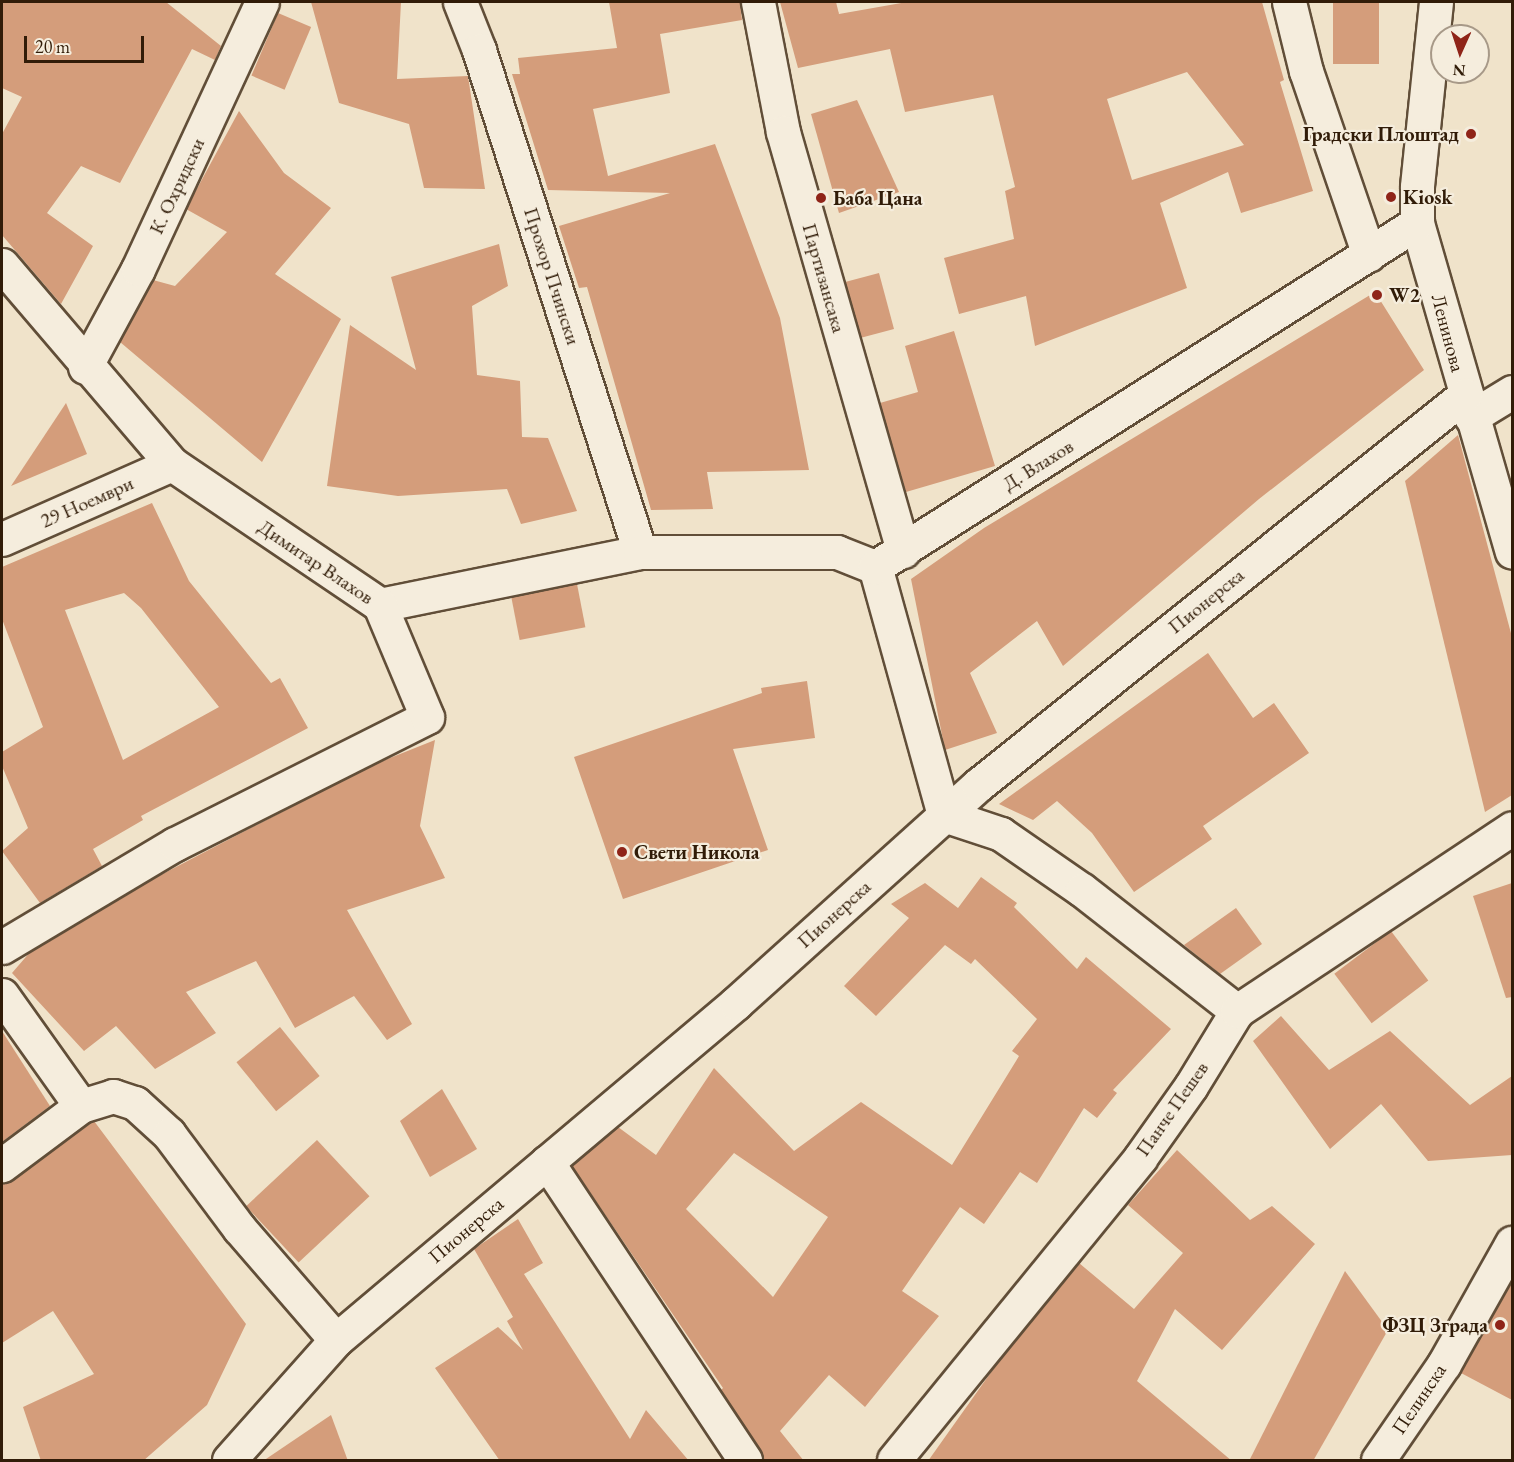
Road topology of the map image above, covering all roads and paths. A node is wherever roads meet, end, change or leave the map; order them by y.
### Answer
1 (262, 2) edge
2 (460, 2) edge
3 (758, 2) edge
4 (1289, 2) edge
5 (1436, 2) edge
6 (1418, 223) junction
7 (1369, 255) junction
8 (2, 265) edge
9 (85, 367) junction
10 (1512, 392) edge
11 (1468, 406) junction
12 (172, 464) junction
13 (2, 539) edge
14 (903, 551) junction
15 (640, 552) junction
16 (1512, 552) edge
17 (875, 567) junction
18 (380, 605) junction
19 (944, 815) junction
20 (1512, 828) edge
21 (2, 947) edge
22 (2, 995) edge
23 (1237, 1011) junction
24 (81, 1106) junction
25 (547, 1162) junction
26 (2, 1165) edge
27 (1512, 1243) edge
28 (336, 1340) junction
29 (230, 1461) edge
30 (745, 1461) edge
31 (894, 1461) edge
32 (1378, 1461) edge

1 - 9 street, К. Охридски
2 - 15 street, Прохор Пчински
3 - 14 street, Партизансака
4 - 7 street
5 - 6 street, Ленинова
6 - 7 street, Д. Влахов
6 - 11 street, Ленинова
7 - 14 street, Д. Влахов
8 - 9 street, Димитар Влахов
9 - 12 street, Димитар Влахов
10 - 11 street, Пионерска
11 - 16 street, Ленинова
11 - 19 street, Пионерска
12 - 13 street, 29 Ноември
12 - 18 street, Димитар Влахов
14 - 17 street, Д. Влахов
15 - 17 street, Димитар Влахов
15 - 18 street, Димитар Влахов
17 - 19 street
18 - 21 street
19 - 23 street
19 - 25 street, Пионерска
20 - 23 street, Панче Пешев
22 - 24 street
23 - 31 street, Панче Пешев
24 - 26 street
24 - 28 street
25 - 28 street, Пионерска
25 - 30 street
27 - 32 street, Пелинска
28 - 29 street, Пионерска

